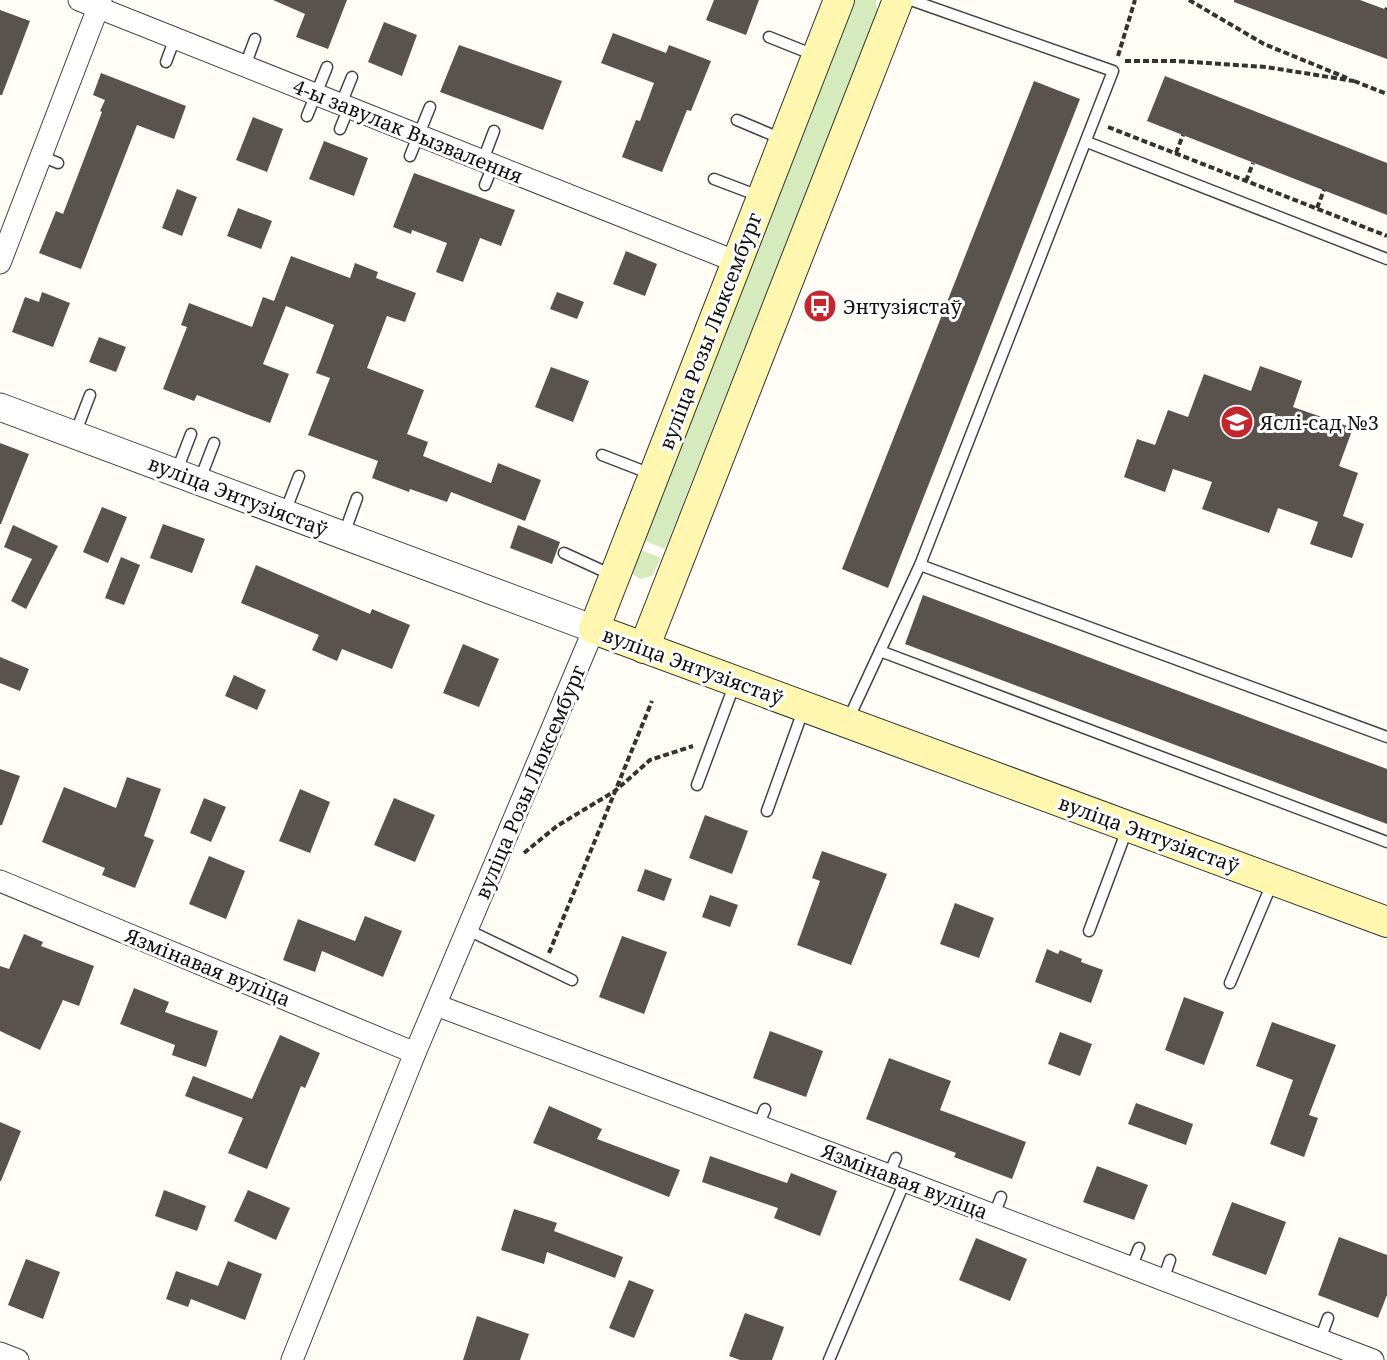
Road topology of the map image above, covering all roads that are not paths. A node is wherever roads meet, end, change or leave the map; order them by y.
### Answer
1 (839, 0) edge
2 (898, 0) edge
3 (911, 0) edge
4 (93, 2) edge
5 (769, 37) dead end
6 (175, 38) junction
7 (255, 39) dead end
8 (817, 56) junction
9 (166, 62) dead end
10 (245, 66) junction
11 (327, 67) dead end
12 (352, 77) dead end
13 (316, 94) junction
14 (345, 106) junction
15 (430, 107) dead end
16 (307, 116) dead end
17 (737, 120) dead end
18 (340, 129) dead end
19 (494, 131) dead end
20 (419, 135) junction
21 (785, 140) junction
22 (1087, 142) junction
23 (410, 156) dead end
24 (488, 163) junction
25 (714, 178) dead end
26 (485, 185) dead end
27 (762, 197) junction
28 (1387, 259) edge
29 (737, 262) junction
30 (0, 263) edge
31 (90, 395) dead end
32 (0, 407) edge
33 (191, 434) dead end
34 (75, 435) junction
35 (214, 443) dead end
36 (602, 455) dead end
37 (654, 475) junction
38 (299, 476) dead end
39 (187, 477) junction
40 (357, 498) dead end
41 (284, 514) junction
42 (343, 536) junction
43 (564, 553) dead end
44 (920, 565) junction
45 (615, 576) junction
46 (594, 629) junction
47 (644, 648) junction
48 (880, 651) junction
49 (735, 682) junction
50 (804, 707) junction
51 (846, 723) junction
52 (1387, 737) edge
53 (697, 785) dead end
54 (766, 811) dead end
55 (1128, 826) junction
56 (1387, 842) edge
57 (0, 881) edge
58 (1273, 881) junction
59 (1387, 922) edge
60 (468, 930) junction
61 (1089, 931) dead end
62 (572, 980) dead end
63 (1230, 983) dead end
64 (436, 1005) junction
65 (415, 1053) junction
66 (897, 1171) junction
67 (1139, 1248) dead end
68 (1170, 1260) dead end
69 (1131, 1268) junction
70 (1163, 1280) junction
71 (1328, 1318) dead end
72 (1320, 1340) junction
73 (0, 1353) edge
74 (18, 1360) edge
75 (292, 1360) edge
76 (830, 1360) edge
77 (1373, 1360) edge

1 - 8 main road, вуліца Розы Люксембург
2 - 47 main road
3 - 22 lane
4 - 6 street, 4-ы завулак Вызвалення
4 - 30 street
5 - 8 lane
6 - 9 lane
6 - 10 street, 4-ы завулак Вызвалення
7 - 10 lane
8 - 21 main road, вуліца Розы Люксембург
10 - 13 street, 4-ы завулак Вызвалення
11 - 13 lane
12 - 14 lane
13 - 14 street, 4-ы завулак Вызвалення
13 - 16 lane
14 - 18 lane
14 - 20 street, 4-ы завулак Вызвалення
15 - 20 lane
17 - 21 lane
19 - 24 lane
20 - 23 lane
20 - 24 street, 4-ы завулак Вызвалення
21 - 27 main road, вуліца Розы Люксембург
22 - 28 lane
22 - 44 lane
24 - 26 lane
24 - 29 street, 4-ы завулак Вызвалення
25 - 27 lane
27 - 29 main road, вуліца Розы Люксембург
29 - 37 main road, вуліца Розы Люксембург
31 - 34 lane
32 - 34 street, вуліца Энтузіястаў
33 - 39 lane
34 - 39 street, вуліца Энтузіястаў
35 - 39 lane
36 - 37 lane
37 - 45 main road, вуліца Розы Люксембург
38 - 41 lane
39 - 41 street, вуліца Энтузіястаў
40 - 42 lane
41 - 42 street, вуліца Энтузіястаў
42 - 46 street, вуліца Энтузіястаў
43 - 45 lane
44 - 48 lane
44 - 52 lane
45 - 46 main road, вуліца Розы Люксембург
46 - 47 main road, вуліца Энтузіястаў
46 - 60 street, вуліца Розы Люксембург
47 - 49 main road, вуліца Энтузіястаў
48 - 51 lane
48 - 56 lane
49 - 50 main road, вуліца Энтузіястаў
49 - 53 lane
50 - 51 main road, вуліца Энтузіястаў
50 - 54 lane
51 - 55 main road, вуліца Энтузіястаў
55 - 58 main road, вуліца Энтузіястаў
55 - 61 lane
57 - 65 street, Язмінавая вуліца
58 - 59 main road, вуліца Энтузіястаў
58 - 63 lane
60 - 62 lane
60 - 64 street, вуліца Розы Люксембург
64 - 65 street, вуліца Розы Люксембург
64 - 66 street, Язмінавая вуліца
65 - 75 street, вуліца Розы Люксембург
66 - 69 street, Язмінавая вуліца
66 - 76 lane
67 - 69 lane
68 - 70 lane
69 - 70 street, Язмінавая вуліца
70 - 72 street, Язмінавая вуліца
71 - 72 lane
72 - 77 street, Язмінавая вуліца
73 - 74 street

